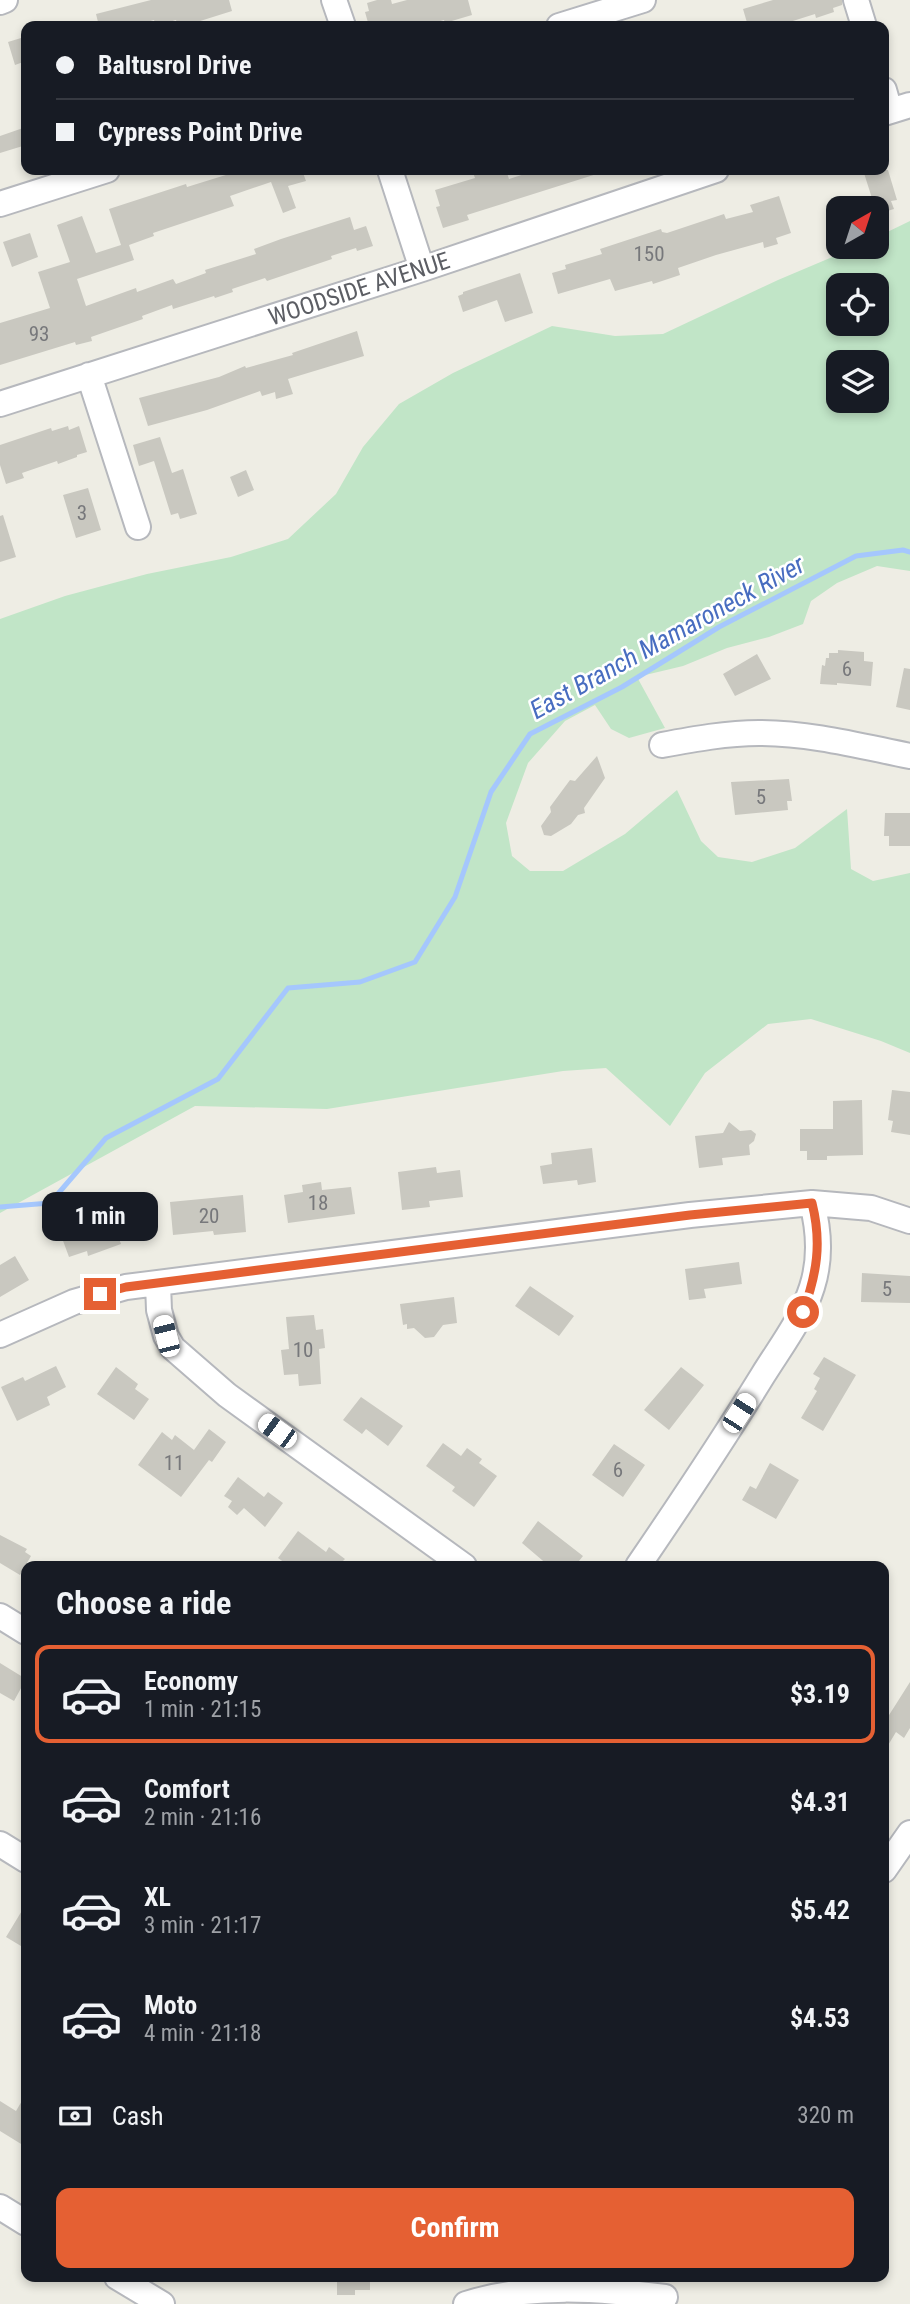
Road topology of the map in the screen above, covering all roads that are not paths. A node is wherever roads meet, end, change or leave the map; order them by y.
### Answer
1 (334, 0) edge
2 (643, 0) edge
3 (856, 0) edge
4 (341, 21) edge
5 (575, 21) edge
6 (862, 21) edge
7 (91, 175) edge
8 (392, 175) edge
9 (701, 175) edge
10 (0, 204) edge
11 (422, 269) junction
12 (89, 375) junction
13 (0, 404) edge
14 (138, 527) dead end
15 (662, 745) dead end
16 (910, 756) edge
17 (812, 1203) junction
18 (910, 1221) edge
19 (158, 1284) junction
20 (0, 1335) edge
21 (457, 1561) edge
22 (641, 1561) edge
23 (0, 1616) edge
24 (21, 1629) edge
25 (910, 1833) edge
26 (0, 1844) edge
27 (21, 1857) edge
28 (889, 1863) edge
29 (0, 2207) edge
30 (21, 2220) edge
31 (125, 2282) edge
32 (667, 2292) edge
33 (162, 2304) edge
34 (466, 2304) edge

1 - 4 street
2 - 5 street
3 - 6 street
7 - 10 street
8 - 11 street
9 - 11 street, WOODSIDE AVENUE
11 - 12 street, WOODSIDE AVENUE
12 - 13 street, WOODSIDE AVENUE
12 - 14 street
15 - 16 street
17 - 18 street
17 - 19 street
17 - 22 street
19 - 20 street
19 - 21 street
23 - 24 street
25 - 28 street
26 - 27 street
29 - 30 street
31 - 33 street
32 - 34 street

